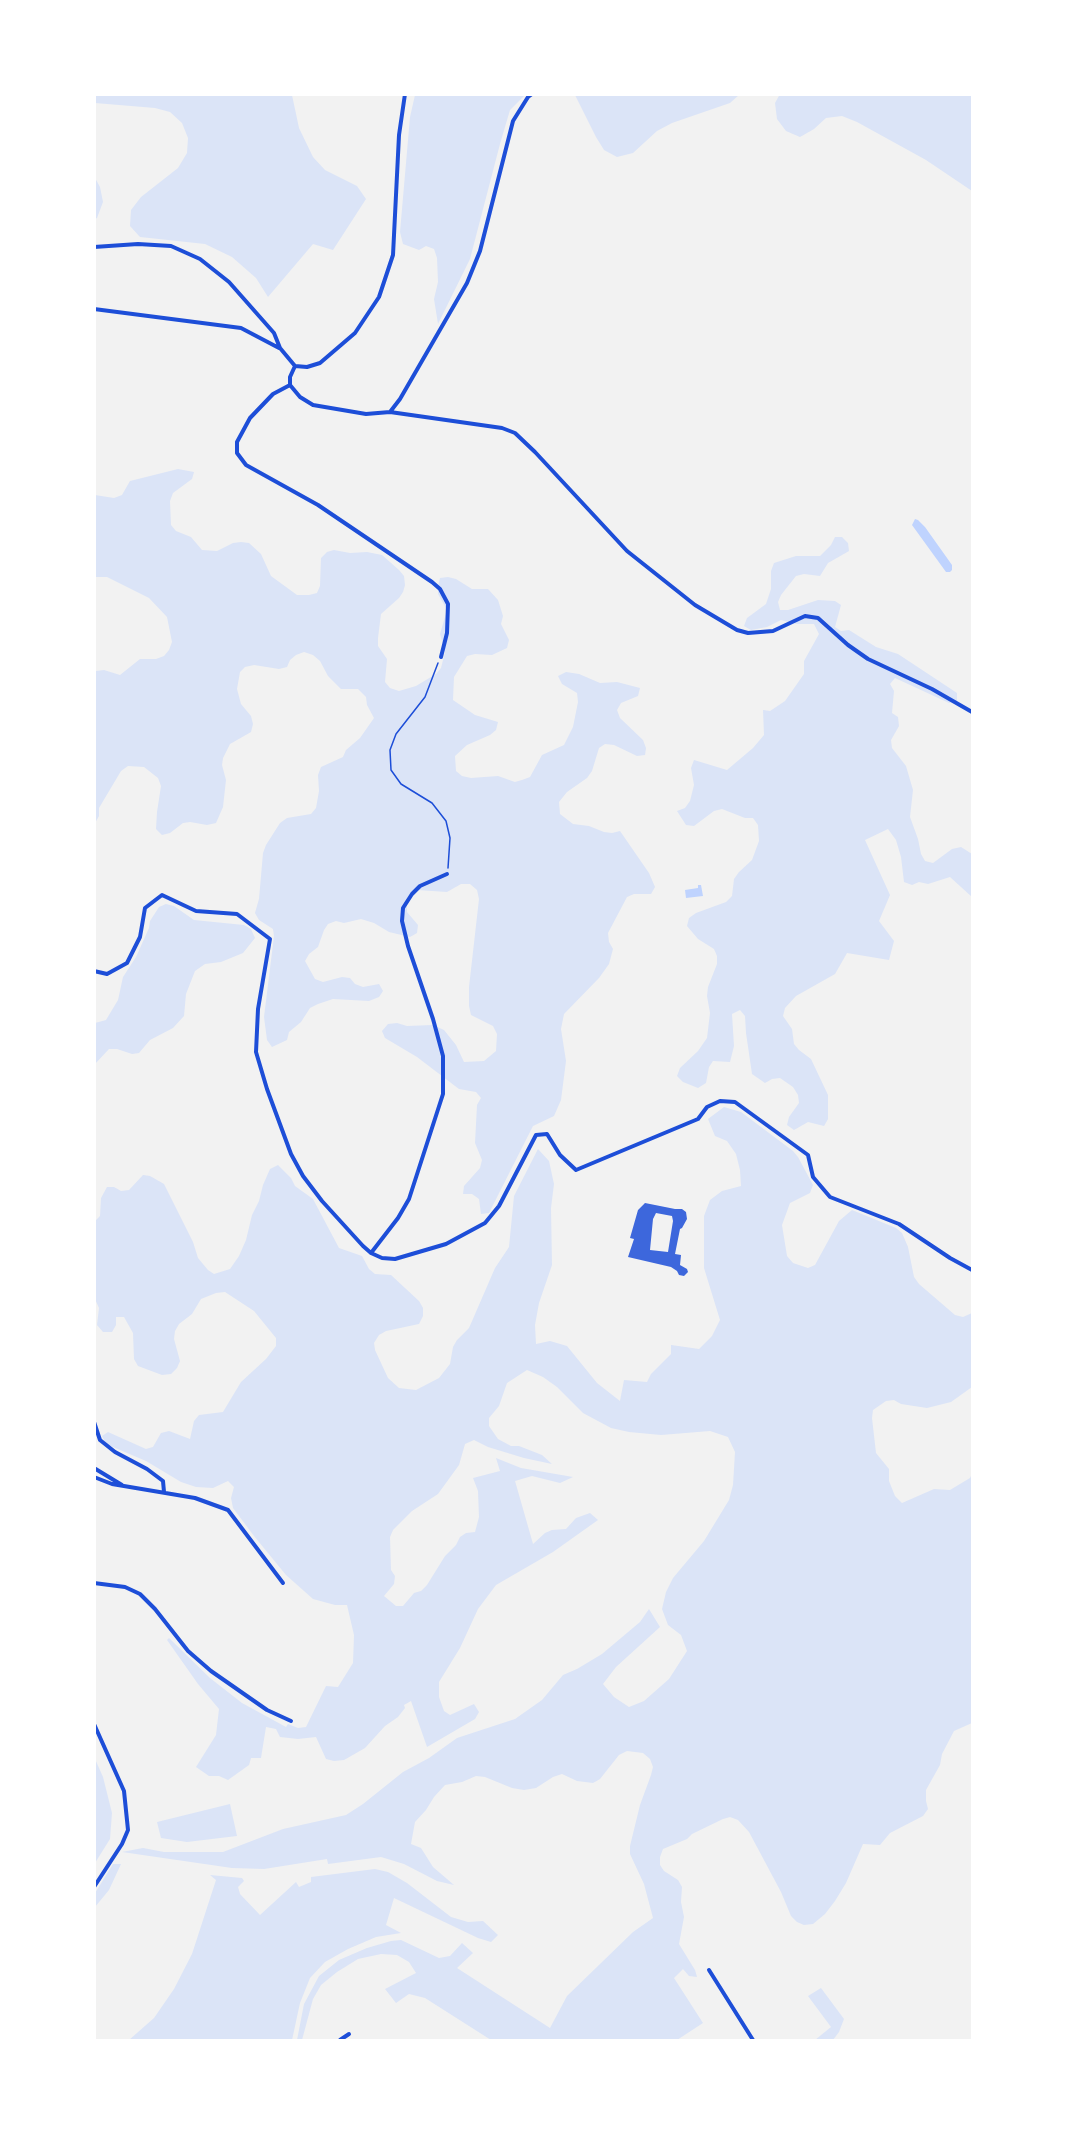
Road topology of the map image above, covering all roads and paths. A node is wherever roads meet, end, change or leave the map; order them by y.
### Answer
1 (405, 94) edge
2 (532, 94) edge
3 (94, 247) edge
4 (94, 309) edge
5 (280, 348) junction
6 (295, 366) junction
7 (290, 385) junction
8 (390, 412) junction
9 (441, 657) joint
10 (972, 712) edge
11 (447, 874) joint
12 (94, 971) edge
13 (371, 1253) junction
14 (972, 1270) edge
15 (94, 1422) edge
16 (94, 1468) edge
17 (94, 1477) edge
18 (124, 1486) junction
19 (164, 1492) junction
20 (94, 1583) edge
21 (283, 1583) dead end
22 (291, 1720) dead end
23 (94, 1724) edge
24 (94, 1887) edge
25 (709, 1970) dead end
26 (349, 2034) dead end
27 (340, 2040) edge
28 (753, 2040) edge

1 - 6 street
2 - 8 street
3 - 5 street
4 - 5 street
5 - 6 street
6 - 7 street
7 - 8 street
7 - 9 street
8 - 10 street
9 - 11 path
11 - 13 street
12 - 13 street
13 - 14 street
15 - 19 street
16 - 18 street
17 - 18 street
18 - 19 street
19 - 21 street
20 - 22 street
23 - 24 street
25 - 28 street
26 - 27 street

